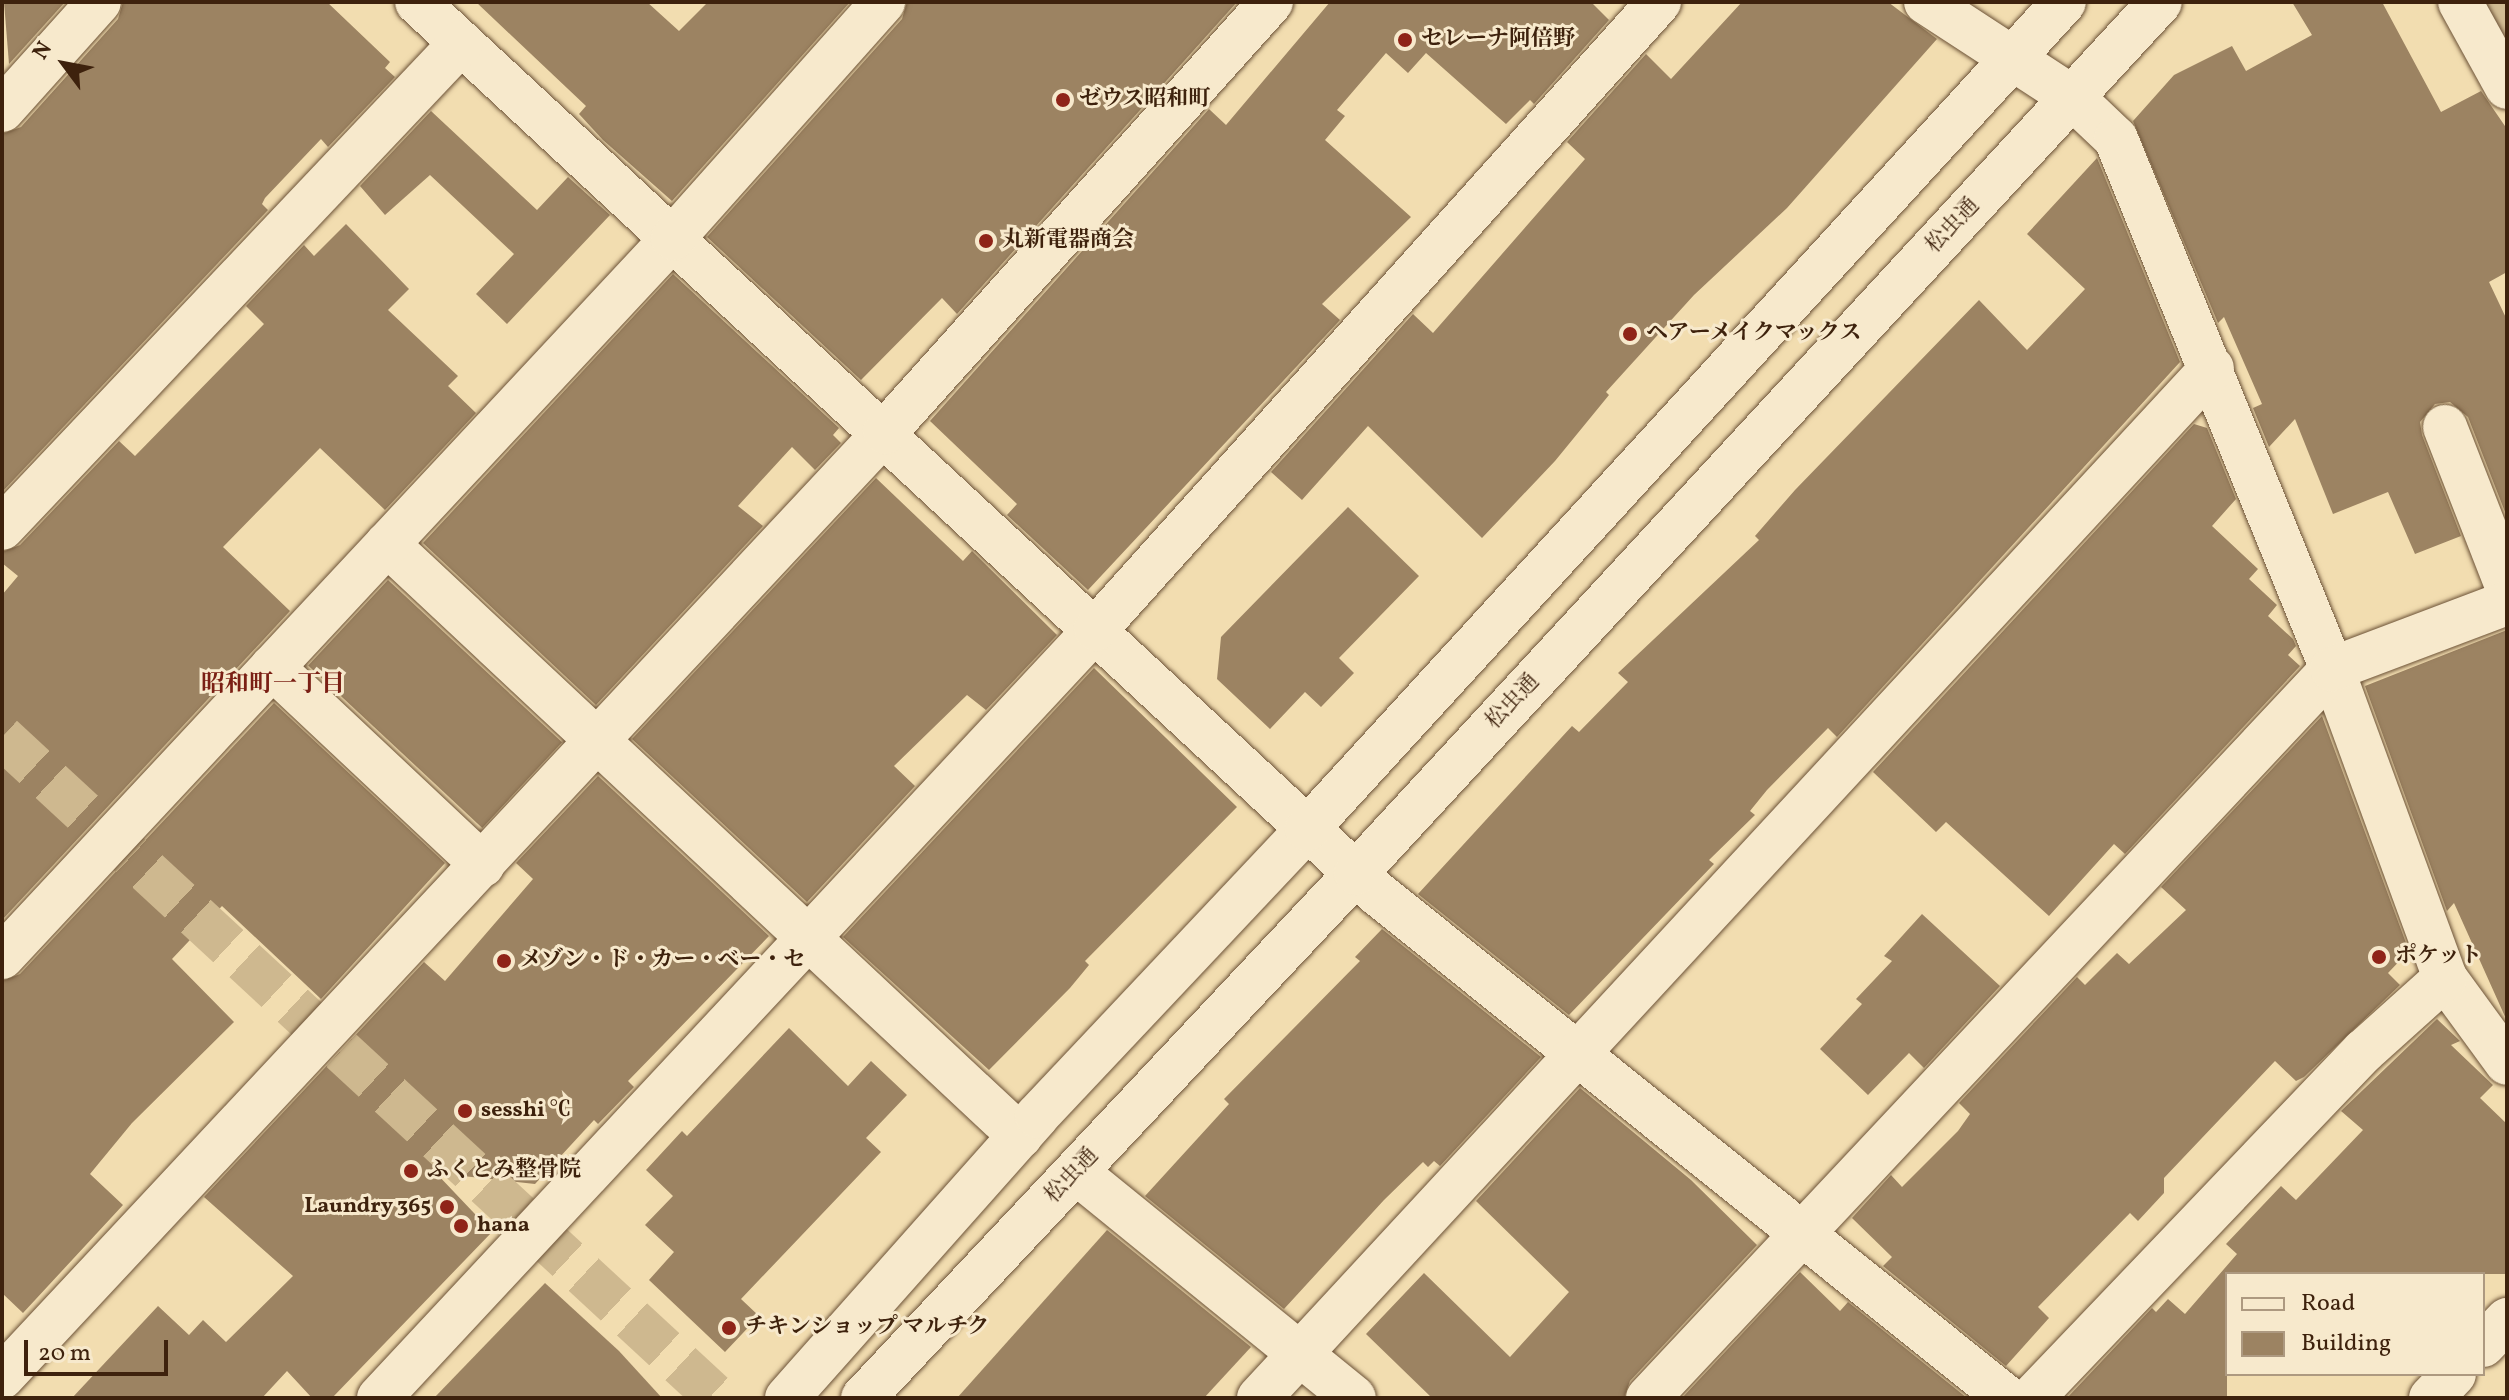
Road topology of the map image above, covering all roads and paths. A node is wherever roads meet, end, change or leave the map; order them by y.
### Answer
1 (99, 2) edge
2 (417, 2) edge
3 (883, 2) edge
4 (1271, 2) edge
5 (1659, 2) edge
6 (1926, 2) edge
7 (2064, 2) edge
8 (2160, 2) edge
9 (2460, 2) edge
10 (461, 43) junction
11 (2014, 56) junction
12 (2507, 87) edge
13 (2073, 98) junction
14 (2, 110) edge
15 (673, 238) junction
16 (2212, 368) junction
17 (2445, 427) dead end
18 (885, 432) junction
19 (2, 528) edge
20 (387, 544) junction
21 (2505, 606) edge
22 (1096, 629) junction
23 (272, 667) junction
24 (2332, 669) junction
25 (597, 743) junction
26 (1307, 829) junction
27 (483, 865) junction
28 (1356, 873) junction
29 (806, 940) junction
30 (2, 957) edge
31 (2445, 978) junction
32 (1579, 1057) junction
33 (2507, 1063) edge
34 (1020, 1136) junction
35 (1076, 1172) junction
36 (1801, 1236) junction
37 (2507, 1320) edge
38 (2485, 1343) edge
39 (1299, 1354) junction
40 (2452, 1376) edge
41 (2, 1377) edge
42 (379, 1398) edge
43 (787, 1398) edge
44 (863, 1398) edge
45 (1259, 1398) edge
46 (1354, 1398) edge
47 (1648, 1398) edge
48 (2007, 1398) edge
49 (2032, 1398) edge
50 (2431, 1398) edge

1 - 14 street
2 - 10 street
3 - 15 street
4 - 18 street
5 - 22 street
6 - 11 street
7 - 11 street
8 - 13 street, 松虫通
9 - 12 street
10 - 15 street
10 - 19 street
11 - 13 street
11 - 26 street
13 - 16 street
13 - 28 street, 松虫通
15 - 18 street
15 - 20 street
16 - 24 street
16 - 32 street
17 - 21 street
18 - 22 street
18 - 25 street
20 - 23 street
20 - 25 street
21 - 24 street
22 - 26 street
22 - 29 street
23 - 27 street
23 - 30 street
24 - 31 street
24 - 36 street
25 - 27 street
25 - 29 street
26 - 28 street
26 - 34 street
27 - 41 street
28 - 32 street
28 - 35 street, 松虫通
29 - 34 street
29 - 42 street
31 - 33 street
31 - 49 street
32 - 36 street
32 - 39 street
34 - 43 street
35 - 39 street
35 - 44 street, 松虫通
36 - 47 street
36 - 48 street
37 - 38 street
39 - 45 street
39 - 46 street
40 - 50 street

